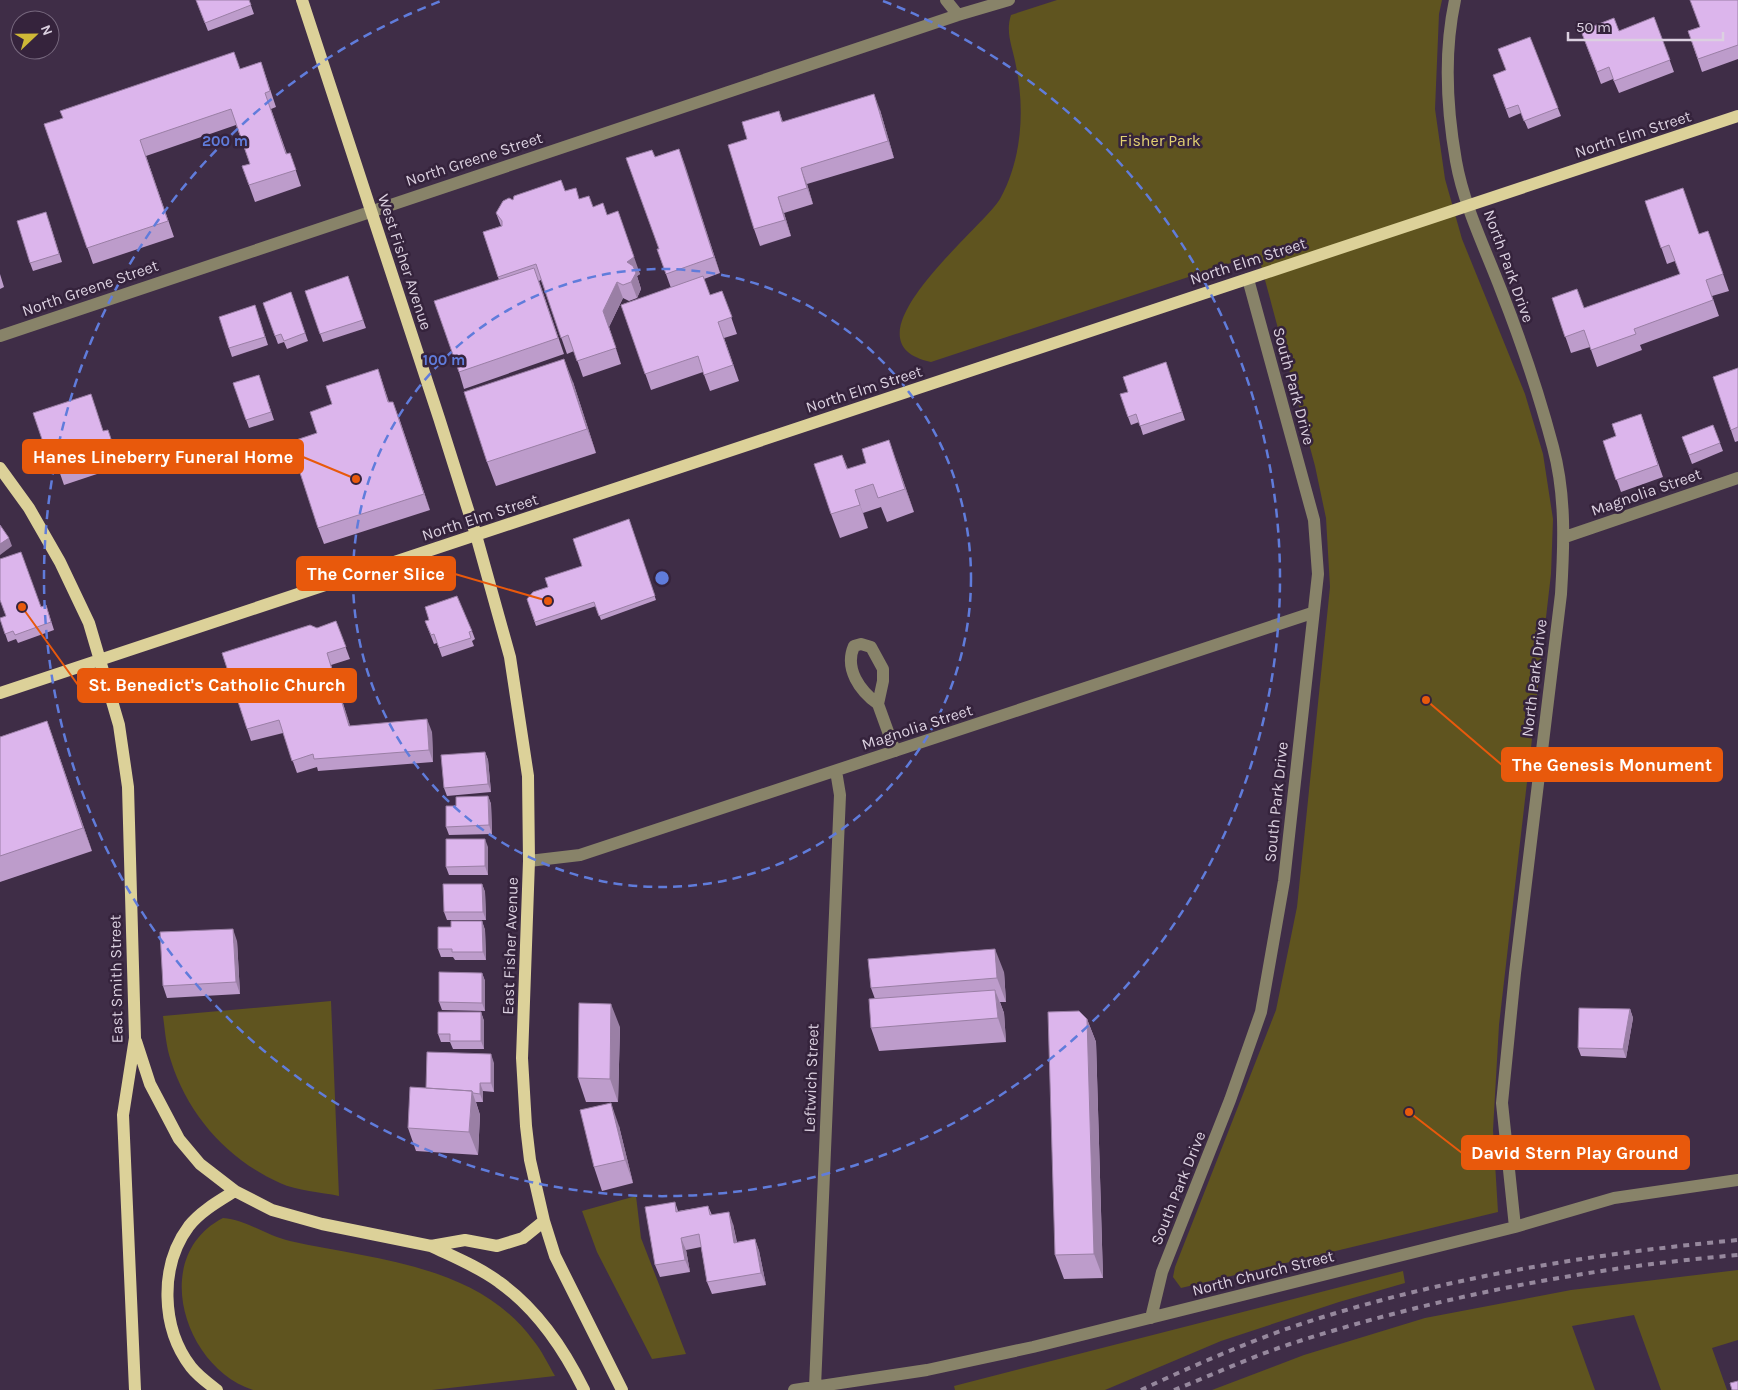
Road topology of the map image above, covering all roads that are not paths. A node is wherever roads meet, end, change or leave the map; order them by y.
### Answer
1 (302, 0) edge
2 (946, 0) edge
3 (1009, 0) edge
4 (1456, 0) edge
5 (958, 15) junction
6 (1738, 116) edge
7 (1469, 205) junction
8 (371, 211) junction
9 (1248, 278) junction
10 (0, 336) edge
11 (0, 468) edge
12 (1738, 478) edge
13 (476, 535) junction
14 (1565, 537) junction
15 (1312, 613) junction
16 (101, 660) junction
17 (0, 693) edge
18 (878, 704) dead end
19 (895, 751) junction
20 (836, 771) junction
21 (529, 862) junction
22 (135, 1038) junction
23 (1738, 1180) edge
24 (235, 1191) junction
25 (544, 1221) junction
26 (1515, 1227) junction
27 (431, 1246) junction
28 (1151, 1318) junction
29 (815, 1387) junction
30 (842, 1387) edge
31 (134, 1390) edge
32 (217, 1390) edge
33 (584, 1390) edge
34 (622, 1390) edge
35 (794, 1390) edge

1 - 8 main road, West Fisher Avenue
2 - 5 street
3 - 5 street, North Greene Street
4 - 7 street, North Park Drive
5 - 8 street, North Greene Street
6 - 7 main road, North Elm Street
7 - 9 main road, North Elm Street
7 - 14 street, North Park Drive
8 - 10 street, North Greene Street
8 - 13 main road, West Fisher Avenue
9 - 13 main road, North Elm Street
9 - 15 street, South Park Drive
11 - 16 main road, East Smith Street
12 - 14 street, Magnolia Street
13 - 16 main road, North Elm Street
13 - 21 main road, East Fisher Avenue
14 - 26 street, North Park Drive
15 - 19 street, Magnolia Street
15 - 28 street, South Park Drive
16 - 17 main road, North Elm Street
16 - 22 main road, East Smith Street
18 - 19 street
19 - 20 street, Magnolia Street
20 - 21 street, Magnolia Street
20 - 29 street, Leftwich Street
21 - 25 main road, East Fisher Avenue
22 - 24 main road
22 - 31 main road, East Smith Street
23 - 26 street, North Church Street
24 - 27 main road
24 - 32 main road
25 - 27 main road
25 - 34 main road, East Fisher Avenue
26 - 28 street, North Church Street
27 - 33 main road
28 - 30 street, North Church Street
29 - 30 street, North Church Street
29 - 35 street, North Church Street

